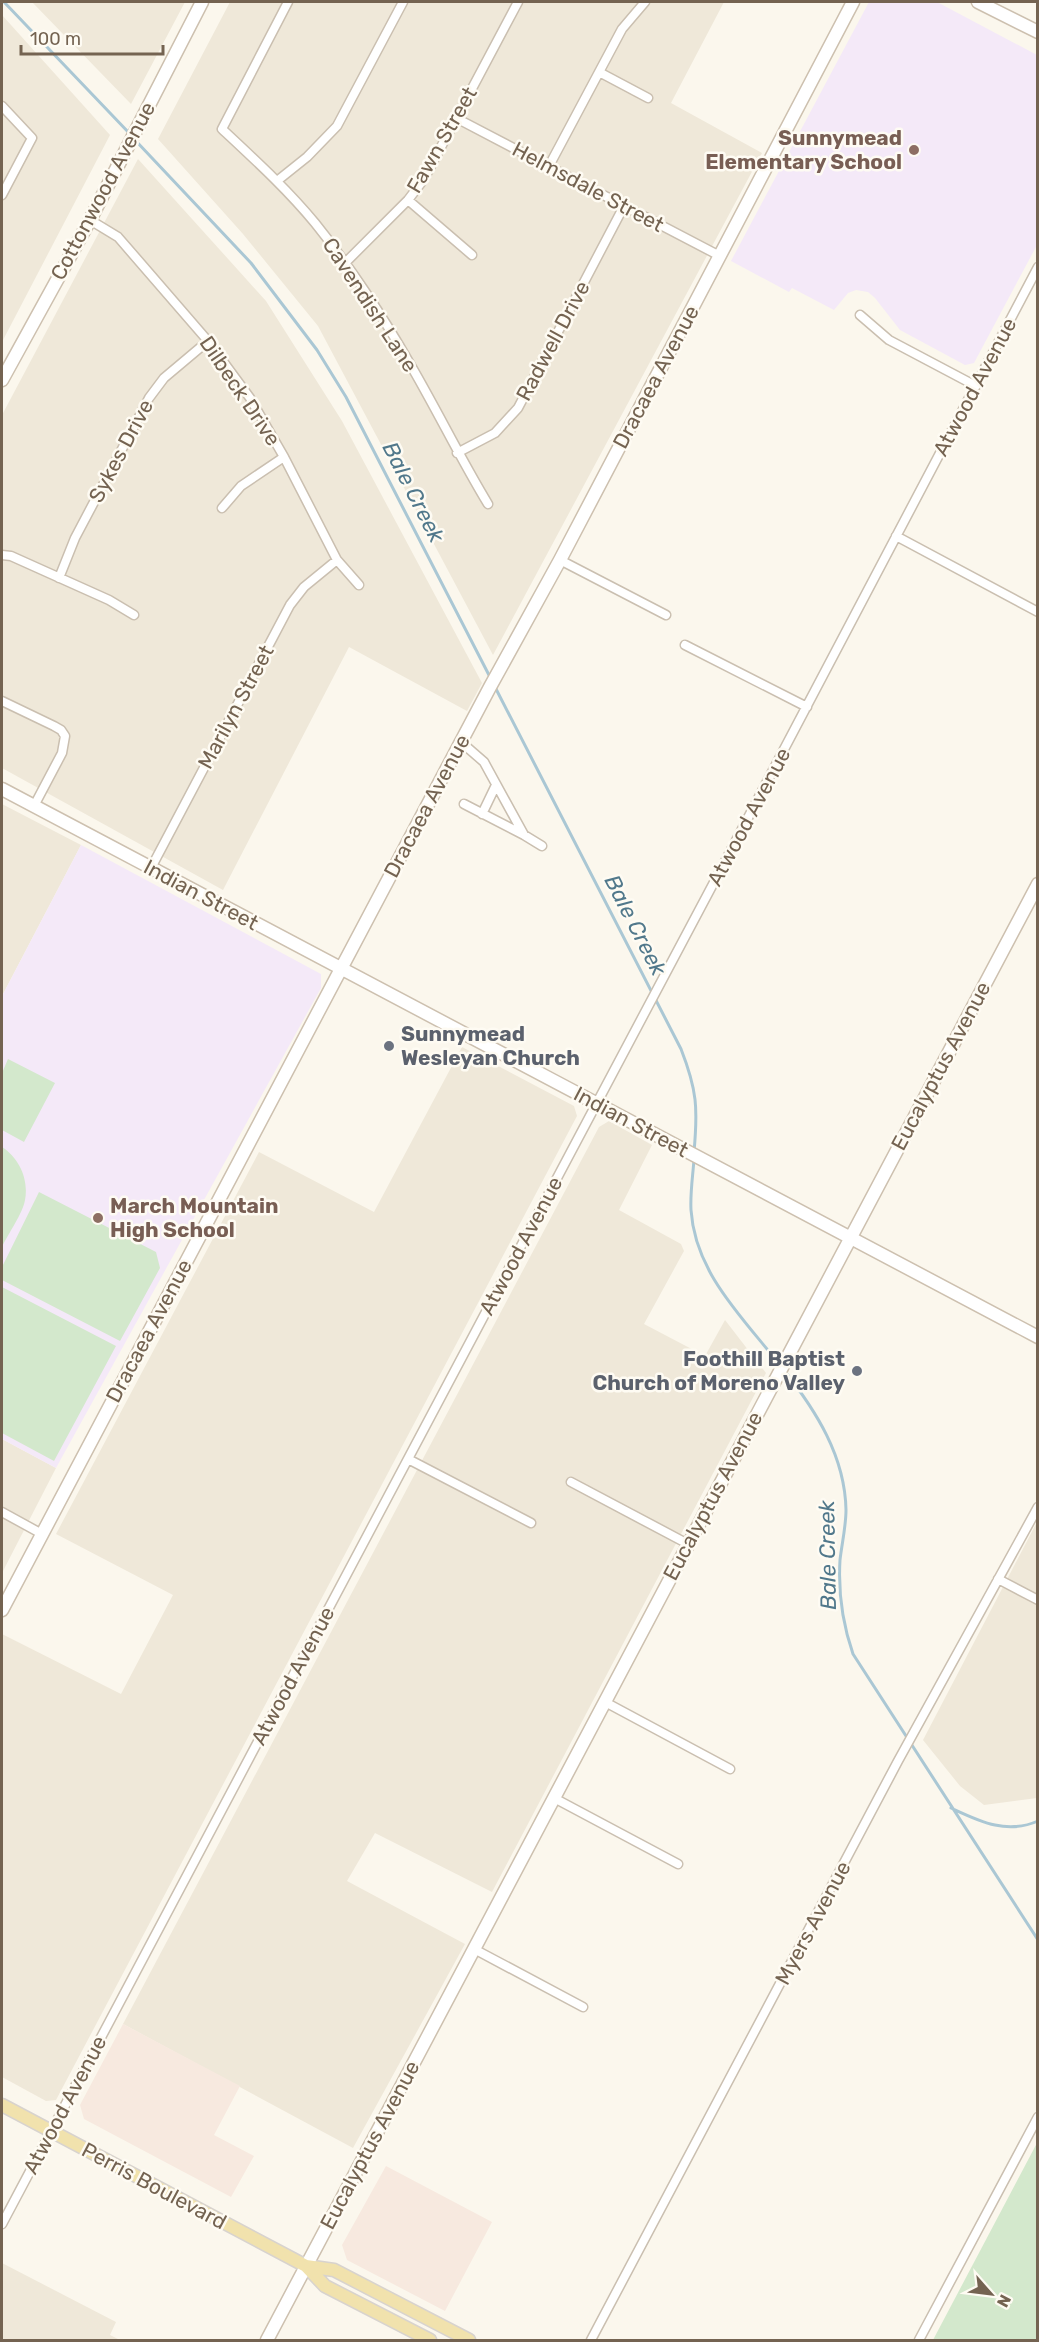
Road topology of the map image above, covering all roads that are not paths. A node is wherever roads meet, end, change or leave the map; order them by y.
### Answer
1 (202, 2) edge
2 (288, 2) edge
3 (403, 2) edge
4 (518, 2) edge
5 (645, 2) edge
6 (853, 2) edge
7 (978, 2) edge
8 (1038, 33) edge
9 (599, 72) junction
10 (648, 98) dead end
11 (2, 106) edge
12 (456, 118) junction
13 (549, 166) junction
14 (277, 181) junction
15 (2, 195) edge
16 (408, 200) junction
17 (624, 206) junction
18 (90, 220) junction
19 (472, 255) dead end
20 (720, 256) junction
21 (345, 263) junction
22 (1038, 267) edge
23 (860, 315) dead end
24 (208, 341) junction
25 (2, 380) edge
26 (976, 386) junction
27 (457, 453) junction
28 (284, 457) junction
29 (488, 504) dead end
30 (222, 508) dead end
31 (896, 536) junction
32 (2, 555) edge
33 (337, 560) junction
34 (560, 560) junction
35 (59, 578) junction
36 (358, 585) dead end
37 (1038, 612) edge
38 (134, 615) dead end
39 (666, 615) dead end
40 (685, 645) dead end
41 (2, 700) edge
42 (807, 707) junction
43 (461, 741) junction
44 (496, 785) junction
45 (2, 789) edge
46 (464, 804) dead end
47 (34, 806) junction
48 (482, 813) junction
49 (524, 835) junction
50 (542, 846) dead end
51 (151, 868) junction
52 (1038, 884) edge
53 (341, 969) junction
54 (596, 1104) junction
55 (850, 1238) junction
56 (1038, 1337) edge
57 (408, 1459) junction
58 (571, 1482) dead end
59 (1038, 1507) edge
60 (2, 1512) edge
61 (531, 1522) dead end
62 (42, 1534) junction
63 (688, 1544) junction
64 (998, 1580) junction
65 (1038, 1600) edge
66 (2, 1610) edge
67 (605, 1702) junction
68 (730, 1769) dead end
69 (554, 1798) junction
70 (678, 1864) dead end
71 (474, 1949) junction
72 (583, 2007) dead end
73 (2, 2105) edge
74 (1038, 2117) edge
75 (51, 2132) junction
76 (2, 2224) edge
77 (306, 2266) junction
78 (267, 2340) edge
79 (430, 2340) edge
80 (469, 2340) edge
81 (591, 2340) edge
82 (919, 2340) edge

1 - 18 street, Cottonwood Avenue
2 - 14 street, Cavendish Lane
3 - 14 street
4 - 12 street, Fawn Street
5 - 9 street
6 - 20 street, Dracaea Avenue
7 - 8 street
9 - 10 street
9 - 13 street
11 - 15 street
12 - 13 street, Helmsdale Street
12 - 16 street, Fawn Street
13 - 17 street, Helmsdale Street
14 - 21 street, Cavendish Lane
16 - 19 street
16 - 21 street, Fawn Street
17 - 20 street, Helmsdale Street
17 - 27 street, Radwell Drive
18 - 24 street, Dilbeck Drive
18 - 25 street, Cottonwood Avenue
20 - 34 street, Dracaea Avenue
21 - 27 street, Cavendish Lane
22 - 26 street, Atwood Avenue
23 - 26 street
24 - 28 street, Dilbeck Drive
24 - 35 street, Sykes Drive
26 - 31 street, Atwood Avenue
27 - 29 street, Cavendish Lane
28 - 30 street
28 - 33 street, Dilbeck Drive
31 - 37 street
31 - 42 street, Atwood Avenue
32 - 35 street
33 - 36 street, Dilbeck Drive
33 - 51 street, Marilyn Street
34 - 39 street
34 - 43 street, Dracaea Avenue
35 - 38 street
40 - 42 street
41 - 47 street
42 - 54 street, Atwood Avenue
43 - 44 street
43 - 53 street, Dracaea Avenue
44 - 48 street
44 - 49 street
45 - 47 street, Indian Street
46 - 48 street
47 - 51 street, Indian Street
48 - 49 street
49 - 50 street
51 - 53 street, Indian Street
52 - 55 street, Eucalyptus Avenue
53 - 54 street, Indian Street
53 - 62 street, Dracaea Avenue
54 - 55 street, Indian Street
54 - 57 street, Atwood Avenue
55 - 56 street, Indian Street
55 - 63 street, Eucalyptus Avenue
57 - 61 street
57 - 75 street, Atwood Avenue
58 - 63 street
59 - 64 street, Myers Avenue
60 - 62 street
62 - 66 street, Dracaea Avenue
63 - 67 street, Eucalyptus Avenue
64 - 65 street
64 - 81 street, Myers Avenue
67 - 68 street
67 - 69 street, Eucalyptus Avenue
69 - 70 street
69 - 71 street, Eucalyptus Avenue
71 - 72 street
71 - 77 street, Eucalyptus Avenue
73 - 75 main road, Perris Boulevard
74 - 82 street
75 - 76 street, Atwood Avenue
75 - 77 main road, Perris Boulevard
77 - 78 street, Eucalyptus Avenue
77 - 79 main road, Perris Boulevard
77 - 80 main road, Perris Boulevard

